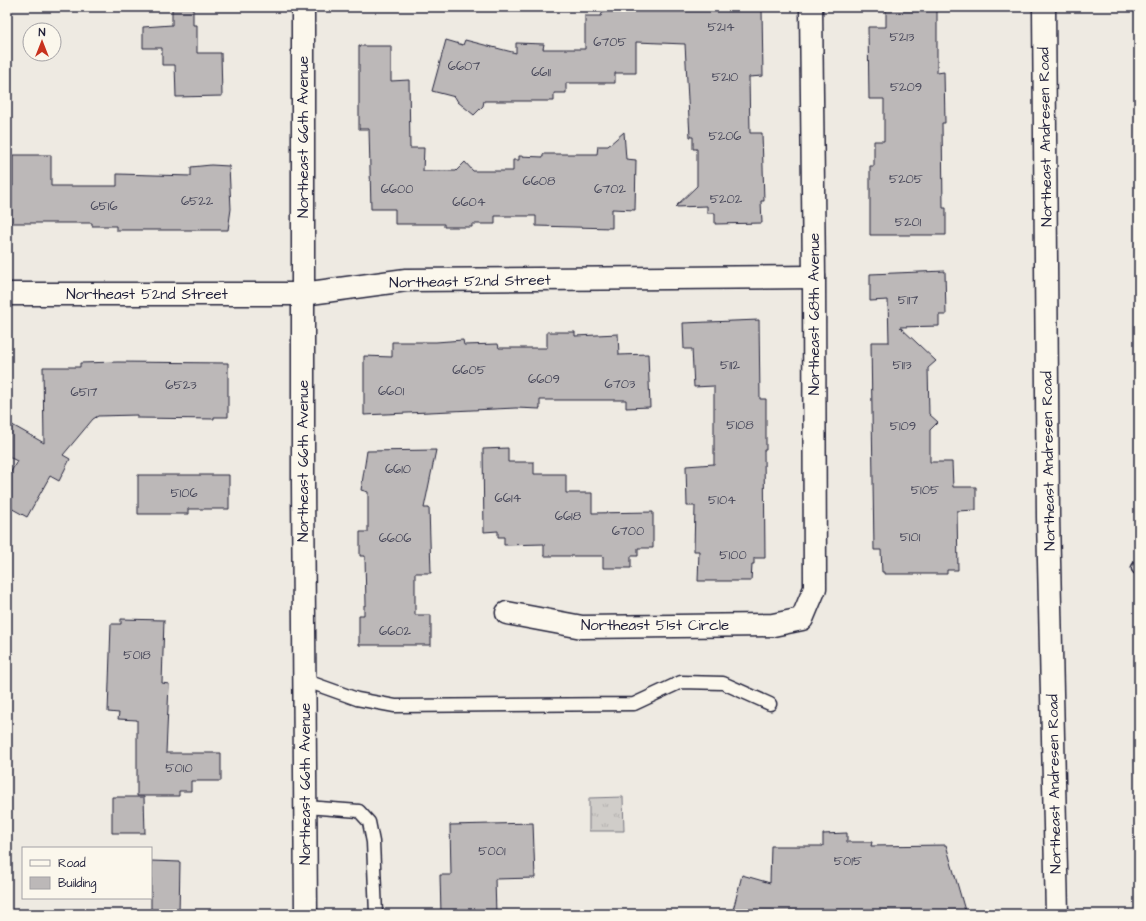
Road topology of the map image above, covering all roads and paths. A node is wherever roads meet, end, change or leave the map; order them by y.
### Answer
1 (303, 7) edge
2 (811, 7) edge
3 (1044, 7) edge
4 (814, 277) junction
5 (7, 294) edge
6 (304, 294) junction
7 (507, 613) dead end
8 (802, 619) joint
9 (304, 680) junction
10 (770, 704) dead end
11 (306, 807) junction
12 (306, 914) edge
13 (376, 914) edge
14 (1056, 914) edge

1 - 6 street, Northeast 66th Avenue
2 - 4 street, Northeast 68th Avenue
3 - 14 street, Northeast Andresen Road
4 - 6 street, Northeast 52nd Street
4 - 8 street, Northeast 68th Avenue
5 - 6 street, Northeast 52nd Street
6 - 9 street, Northeast 66th Avenue
7 - 8 street, Northeast 51st Circle
9 - 10 lane
9 - 11 street, Northeast 66th Avenue
11 - 12 street, Northeast 66th Avenue
11 - 13 lane

